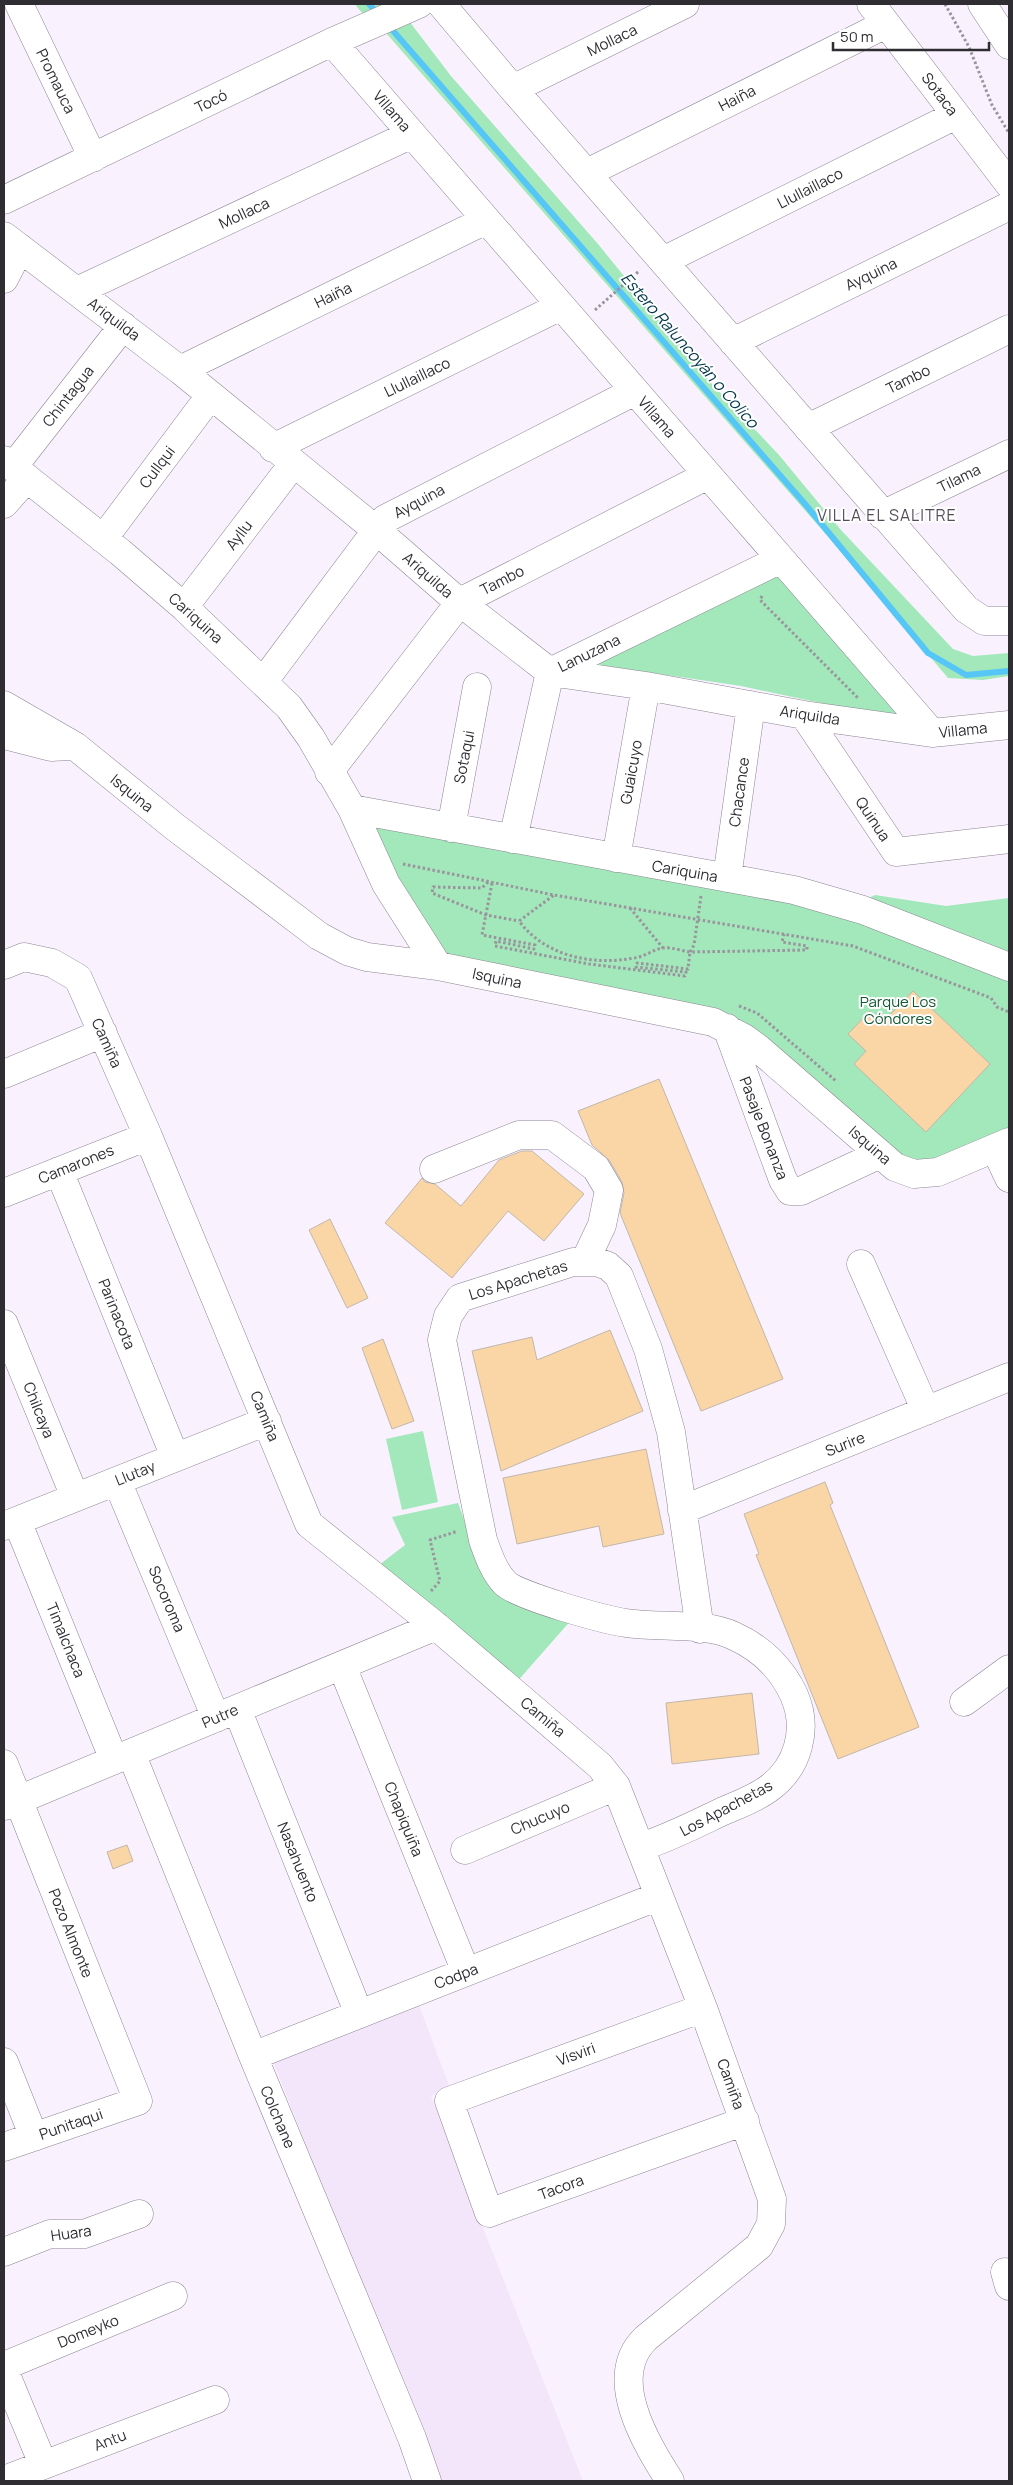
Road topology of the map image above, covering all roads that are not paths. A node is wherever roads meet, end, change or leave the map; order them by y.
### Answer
1 (19, 4) edge
2 (441, 4) edge
3 (685, 4) edge
4 (982, 4) edge
5 (411, 8) edge
6 (879, 14) edge
7 (332, 42) junction
8 (1009, 45) edge
9 (512, 89) junction
10 (956, 115) junction
11 (412, 134) junction
12 (93, 158) junction
13 (588, 173) junction
14 (1009, 184) edge
15 (4, 200) edge
16 (1009, 206) edge
17 (486, 220) junction
18 (12, 242) edge
19 (654, 264) junction
20 (4, 279) edge
21 (77, 292) junction
22 (561, 306) junction
23 (123, 326) junction
24 (1009, 329) edge
25 (733, 342) junction
26 (180, 370) junction
27 (635, 391) junction
28 (210, 396) junction
29 (808, 428) junction
30 (1009, 454) edge
31 (283, 456) junction
32 (15, 468) edge
33 (708, 475) junction
34 (4, 504) edge
35 (882, 515) junction
36 (375, 530) junction
37 (103, 539) junction
38 (777, 562) junction
39 (460, 602) junction
40 (184, 607) junction
41 (1009, 621) edge
42 (550, 672) junction
43 (264, 682) junction
44 (646, 686) junction
45 (477, 687) dead end
46 (751, 705) junction
47 (4, 706) edge
48 (804, 715) junction
49 (1009, 725) edge
50 (932, 733) junction
51 (4, 734) edge
52 (75, 746) junction
53 (329, 772) junction
54 (352, 809) junction
55 (450, 828) junction
56 (513, 839) junction
57 (1009, 839) edge
58 (616, 858) junction
59 (719, 888) junction
60 (4, 965) edge
61 (438, 966) junction
62 (1009, 967) edge
63 (727, 1028) junction
64 (103, 1033) junction
65 (4, 1074) edge
66 (148, 1136) junction
67 (1002, 1145) edge
68 (880, 1154) junction
69 (434, 1169) dead end
70 (59, 1171) junction
71 (1009, 1178) edge
72 (4, 1193) edge
73 (585, 1261) junction
74 (861, 1264) dead end
75 (4, 1324) edge
76 (1009, 1377) edge
77 (926, 1411) junction
78 (267, 1421) junction
79 (175, 1457) junction
80 (117, 1481) junction
81 (75, 1497) junction
82 (682, 1510) junction
83 (10, 1523) edge
84 (436, 1626) junction
85 (700, 1629) junction
86 (342, 1666) junction
87 (1004, 1678) edge
88 (964, 1702) dead end
89 (227, 1713) junction
90 (122, 1757) junction
91 (4, 1764) edge
92 (616, 1786) junction
93 (11, 1803) edge
94 (641, 1847) junction
95 (465, 1850) dead end
96 (659, 1896) junction
97 (466, 1972) junction
98 (703, 2008) junction
99 (359, 2014) junction
100 (253, 2056) junction
101 (4, 2062) edge
102 (138, 2101) joint
103 (449, 2101) joint
104 (745, 2121) junction
105 (34, 2137) junction
106 (4, 2147) edge
107 (139, 2214) dead end
108 (4, 2252) edge
109 (173, 2296) dead end
110 (4, 2366) edge
111 (4, 2370) edge
112 (215, 2400) dead end
113 (50, 2469) edge
114 (4, 2480) edge
115 (426, 2481) edge
116 (670, 2481) edge

1 - 12 street, Promauca
2 - 9 street
3 - 9 street, Mollaca
4 - 8 street
5 - 7 street, Tocó
6 - 10 street, Sotaca
6 - 13 street, Haiña
7 - 11 street, Villama
7 - 12 street, Tocó
9 - 13 street
10 - 14 street, Sotaca
10 - 19 street, Llullaillaco
11 - 17 street, Villama
11 - 21 street, Mollaca
12 - 15 street, Tocó
13 - 19 street
16 - 25 street, Ayquina
17 - 22 street, Villama
17 - 26 street, Haiña
18 - 20 street
18 - 21 street, Ariquilda
19 - 25 street
21 - 23 street, Ariquilda
22 - 27 street, Villama
22 - 31 street, Llullaillaco
23 - 26 street, Ariquilda
23 - 32 street, Chintagua
24 - 29 street, Tambo
25 - 29 street
26 - 28 street, Ariquilda
27 - 33 street, Villama
27 - 36 street, Ayquina
28 - 31 street, Ariquilda
28 - 37 street, Cullqui
29 - 35 street
30 - 35 street, Tilama
31 - 36 street, Ariquilda
31 - 40 street, Ayllu
32 - 34 street, Chintagua
32 - 37 street, Cariquina
33 - 38 street, Villama
33 - 39 street, Tambo
35 - 41 street
36 - 39 street, Ariquilda
36 - 43 street, Ayquina
37 - 40 street, Cariquina
38 - 42 street, Lanuzana
38 - 50 street, Villama
39 - 42 street, Ariquilda
39 - 53 street, Tambo
40 - 43 street, Cariquina
42 - 44 street, Ariquilda
42 - 56 street, Lanuzana
43 - 53 street, Cariquina
44 - 46 street, Ariquilda
44 - 58 street, Guaicuyo
45 - 55 street, Sotaqui
46 - 48 street, Ariquilda
46 - 59 street, Chacance
47 - 52 street, Isquina
48 - 50 street, Ariquilda
48 - 57 street, Quinua
49 - 50 street, Villama
51 - 52 street
52 - 61 street, Isquina
53 - 54 street, Cariquina
54 - 55 street, Cariquina
54 - 61 street, Cariquina
55 - 56 street, Cariquina
56 - 58 street, Cariquina
58 - 59 street, Cariquina
59 - 62 street, Cariquina
60 - 64 street, Camiña
61 - 63 street, Isquina
63 - 68 street, Isquina
63 - 68 street, Pasaje Bonanza
64 - 65 street
64 - 66 street, Camiña
66 - 70 street, Camarones
66 - 78 street, Camiña
67 - 68 street, Isquina
67 - 71 street
69 - 73 street
70 - 72 street, Camarones
70 - 79 street, Parinacota
73 - 82 street, Los Apachetas
73 - 85 street, Los Apachetas
74 - 77 street
75 - 81 street, Chilcaya
76 - 77 street, Surire
77 - 82 street, Surire
78 - 79 street, Llutay
78 - 84 street, Camiña
79 - 80 street, Llutay
80 - 81 street, Llutay
80 - 89 street, Socoroma
81 - 83 street, Llutay
82 - 85 street, Los Apachetas
83 - 90 street, Timalchaca
84 - 86 street, Putre
84 - 92 street, Camiña
85 - 94 street, Los Apachetas
86 - 89 street, Putre
86 - 97 street, Chapiquiña
87 - 88 street
89 - 90 street, Putre
89 - 99 street, Nasahuento
90 - 93 street, Putre
90 - 100 street, Colchane
91 - 93 street, Pozo Almonte
92 - 94 street, Camiña
92 - 95 street, Chucuyo
93 - 102 street, Pozo Almonte
94 - 96 street, Camiña
96 - 97 street, Codpa
96 - 98 street, Camiña
97 - 99 street, Codpa
98 - 103 street, Visviri
98 - 104 street, Camiña
99 - 100 street, Codpa
100 - 115 street, Colchane
101 - 105 street
102 - 105 street, Punitaqui
103 - 104 street, Tacora
104 - 116 street, Camiña
105 - 106 street, Punitaqui
107 - 108 street, Huara
109 - 110 street, Domeyko
111 - 113 street
112 - 113 street, Antu
113 - 114 street, Antu

